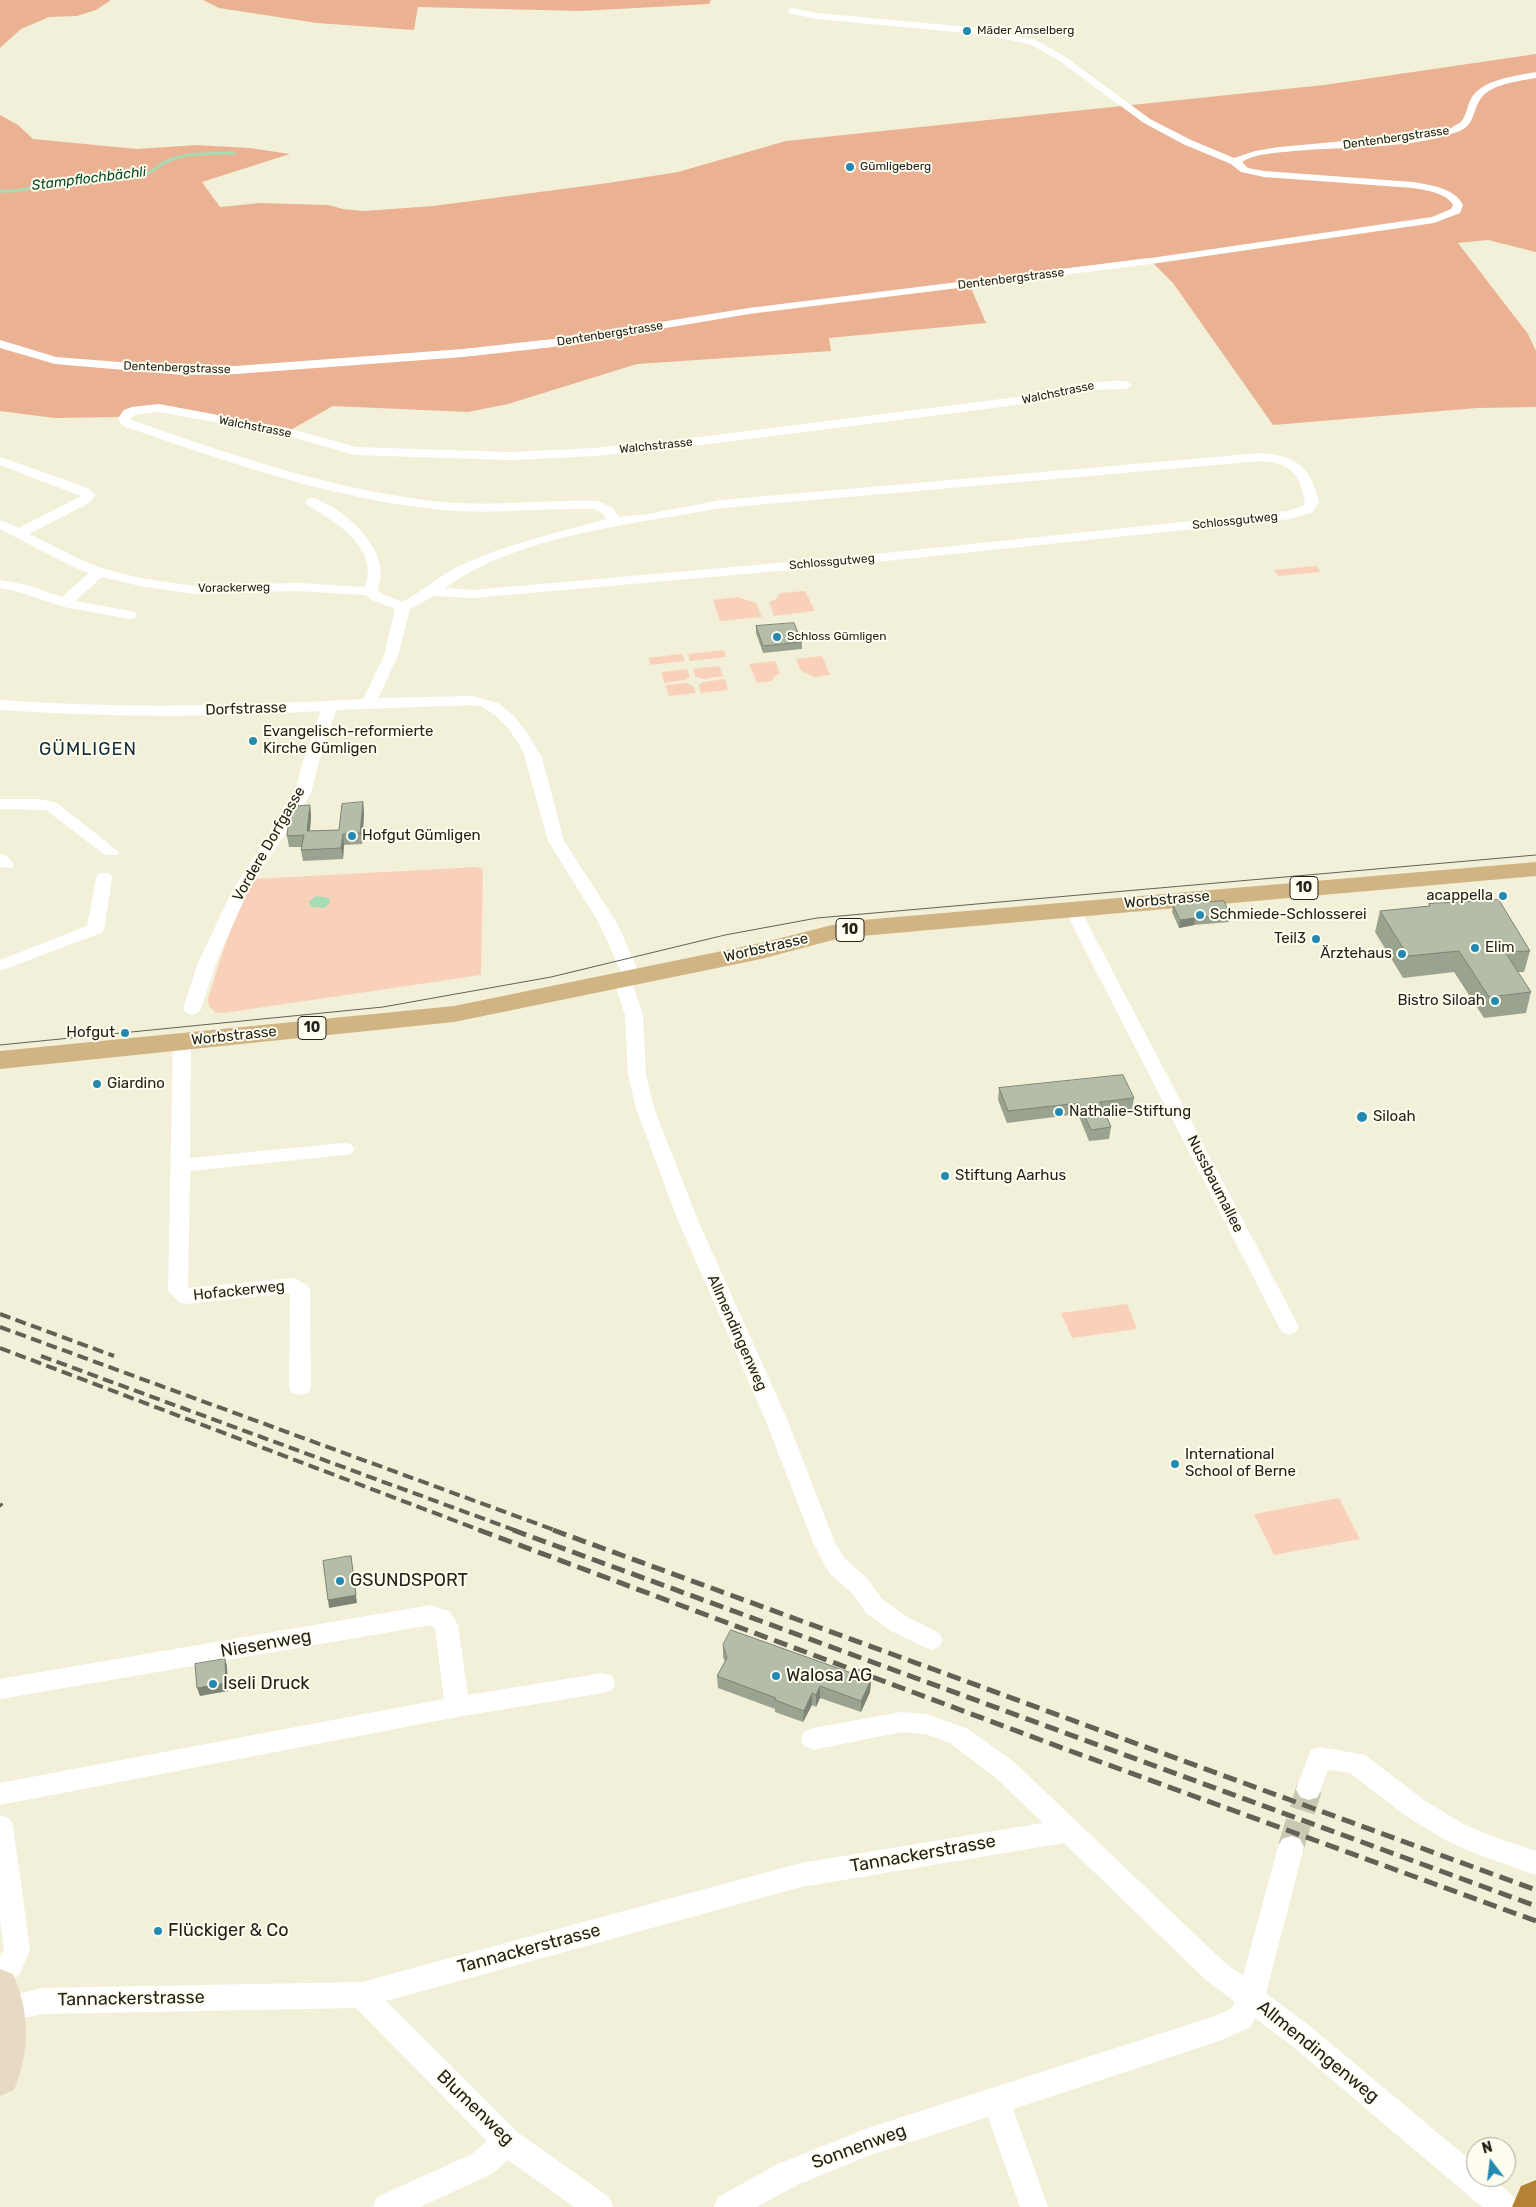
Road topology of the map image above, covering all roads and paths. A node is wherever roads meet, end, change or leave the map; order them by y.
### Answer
1 (792, 11) dead end
2 (1536, 75) edge
3 (1235, 162) junction
4 (0, 344) edge
5 (1126, 385) dead end
6 (0, 461) edge
7 (312, 502) dead end
8 (615, 521) junction
9 (0, 524) edge
10 (20, 533) junction
11 (99, 572) junction
12 (0, 584) edge
13 (370, 591) junction
14 (430, 592) junction
15 (64, 603) junction
16 (403, 608) junction
17 (130, 615) dead end
18 (369, 702) junction
19 (0, 705) edge
20 (330, 705) junction
21 (492, 705) joint
22 (0, 804) edge
23 (111, 852) dead end
24 (1536, 868) edge
25 (104, 878) dead end
26 (1072, 908) junction
27 (0, 966) edge
28 (627, 978) junction
29 (192, 1009) dead end
30 (182, 1041) junction
31 (0, 1060) edge
32 (344, 1149) dead end
33 (180, 1165) junction
34 (1289, 1327) dead end
35 (300, 1387) dead end
36 (932, 1640) dead end
37 (603, 1683) dead end
38 (0, 1690) edge
39 (458, 1707) junction
40 (813, 1738) dead end
41 (1309, 1789) tunnel mouth
42 (0, 1794) edge
43 (0, 1826) edge
44 (1069, 1831) junction
45 (1291, 1847) tunnel mouth
46 (1536, 1863) edge
47 (2, 1990) edge
48 (362, 1995) junction
49 (1251, 1998) junction
50 (0, 2077) edge
51 (996, 2102) junction
52 (507, 2142) junction
53 (1464, 2173) joint
54 (1536, 2201) edge
55 (387, 2207) edge
56 (599, 2207) edge
57 (728, 2207) edge
58 (1034, 2207) edge
59 (1504, 2207) edge
60 (1533, 2207) edge

1 - 3 street
2 - 3 street, Dentenbergstrasse
3 - 4 street, Dentenbergstrasse
5 - 8 street, Walchstrasse
6 - 10 street
7 - 13 street
8 - 14 street
8 - 14 street, Schlossgutweg
9 - 10 street, Vorackerweg
10 - 11 street, Vorackerweg
11 - 13 street, Vorackerweg
11 - 15 street
12 - 15 street
13 - 16 street, Vorackerweg
14 - 16 street
15 - 17 street
16 - 18 street
18 - 20 street, Dorfstrasse
18 - 21 street, Dorfstrasse
19 - 20 street, Dorfstrasse
20 - 29 street, Vordere Dorfgasse
21 - 28 street, Allmendingenweg
22 - 23 street
24 - 26 main road, Worbstrasse / 10
25 - 27 street
26 - 28 main road, Worbstrasse / 10
26 - 34 street, Nussbaumallee
28 - 30 main road, Worbstrasse / 10
28 - 36 street, Allmendingenweg
30 - 31 main road, Worbstrasse / 10
30 - 33 street, Hofackerweg
32 - 33 street
33 - 35 street, Hofackerweg
37 - 39 street
38 - 39 street, Niesenweg
39 - 42 street
40 - 44 street
41 - 46 street
43 - 47 street
44 - 48 street, Tannackerstrasse
44 - 49 street
45 - 49 street, Allmendingenweg
47 - 48 street, Tannackerstrasse
47 - 50 street
48 - 52 street, Blumenweg
49 - 51 street, Sonnenweg
49 - 53 street, Allmendingenweg
51 - 57 street, Sonnenweg
51 - 58 street
52 - 55 street
52 - 56 street, Blumenweg
53 - 59 street, Allmendingenweg
54 - 60 highway

